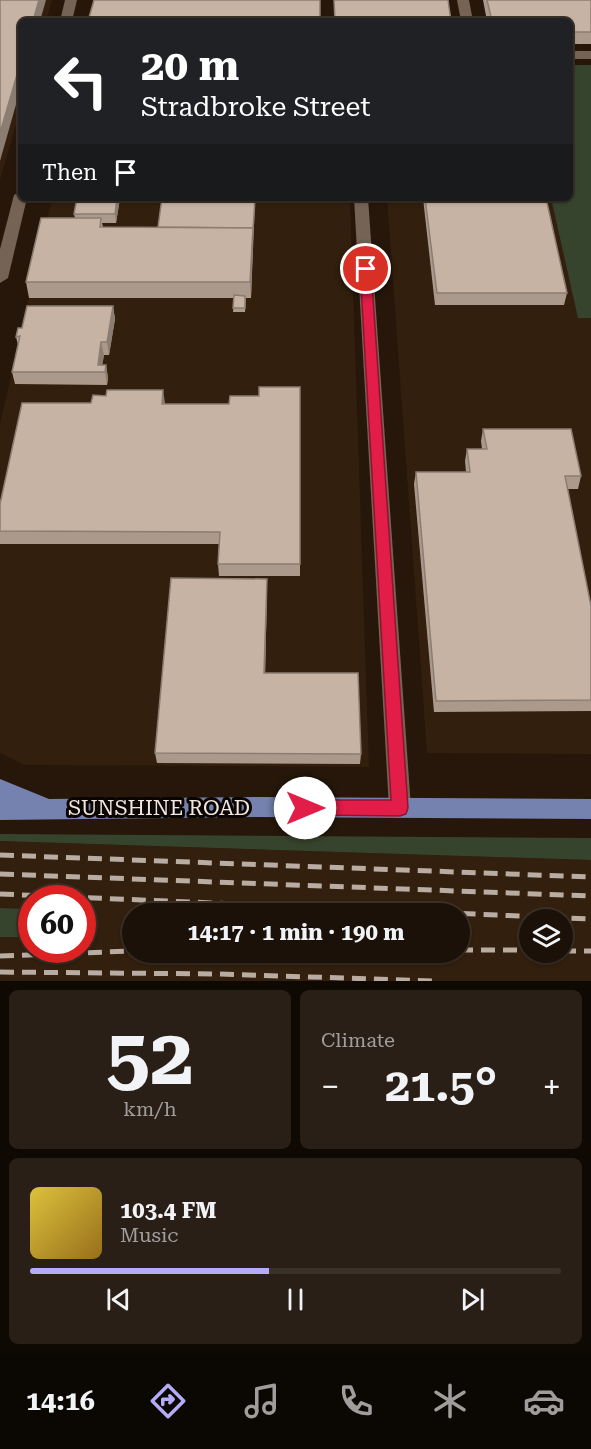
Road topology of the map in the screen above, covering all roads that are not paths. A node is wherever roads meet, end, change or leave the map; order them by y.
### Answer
1 (71, 0) edge
2 (463, 0) edge
3 (67, 18) edge
4 (466, 18) edge
5 (573, 55) edge
6 (591, 55) edge
7 (19, 201) edge
8 (361, 201) edge
9 (0, 278) edge
10 (0, 789) edge
11 (50, 808) junction
12 (400, 808) junction
13 (591, 809) edge
14 (0, 810) edge

1 - 3 street
2 - 4 street
5 - 6 street
7 - 9 street
8 - 12 street
10 - 11 main road, SUNSHINE ROAD
11 - 12 main road, SUNSHINE ROAD
11 - 14 main road, SUNSHINE ROAD
12 - 13 main road, SUNSHINE ROAD

